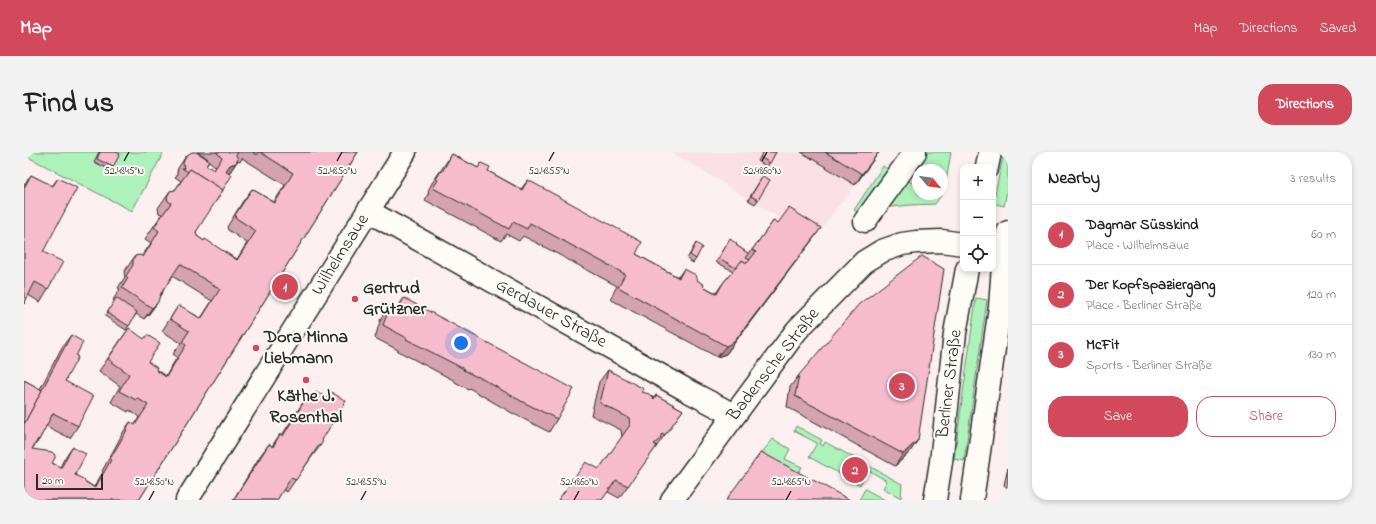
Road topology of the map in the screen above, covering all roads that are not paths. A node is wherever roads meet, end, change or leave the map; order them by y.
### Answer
1 (405, 152) edge
2 (915, 152) edge
3 (990, 152) edge
4 (988, 164) edge
5 (368, 211) junction
6 (865, 221) dead end
7 (960, 244) edge
8 (1002, 244) edge
9 (966, 272) edge
10 (734, 415) junction
11 (187, 500) edge
12 (672, 500) edge
13 (935, 500) edge
14 (972, 500) edge

1 - 5 street, Wilhelmsaue
2 - 6 street
3 - 4 street
5 - 10 street, Gerdauer Straße
5 - 11 street, Wilhelmsaue
7 - 10 street, Badensche Straße
8 - 14 street, Berliner Straße
9 - 13 street, Berliner Straße
10 - 12 street, Badensche Straße

